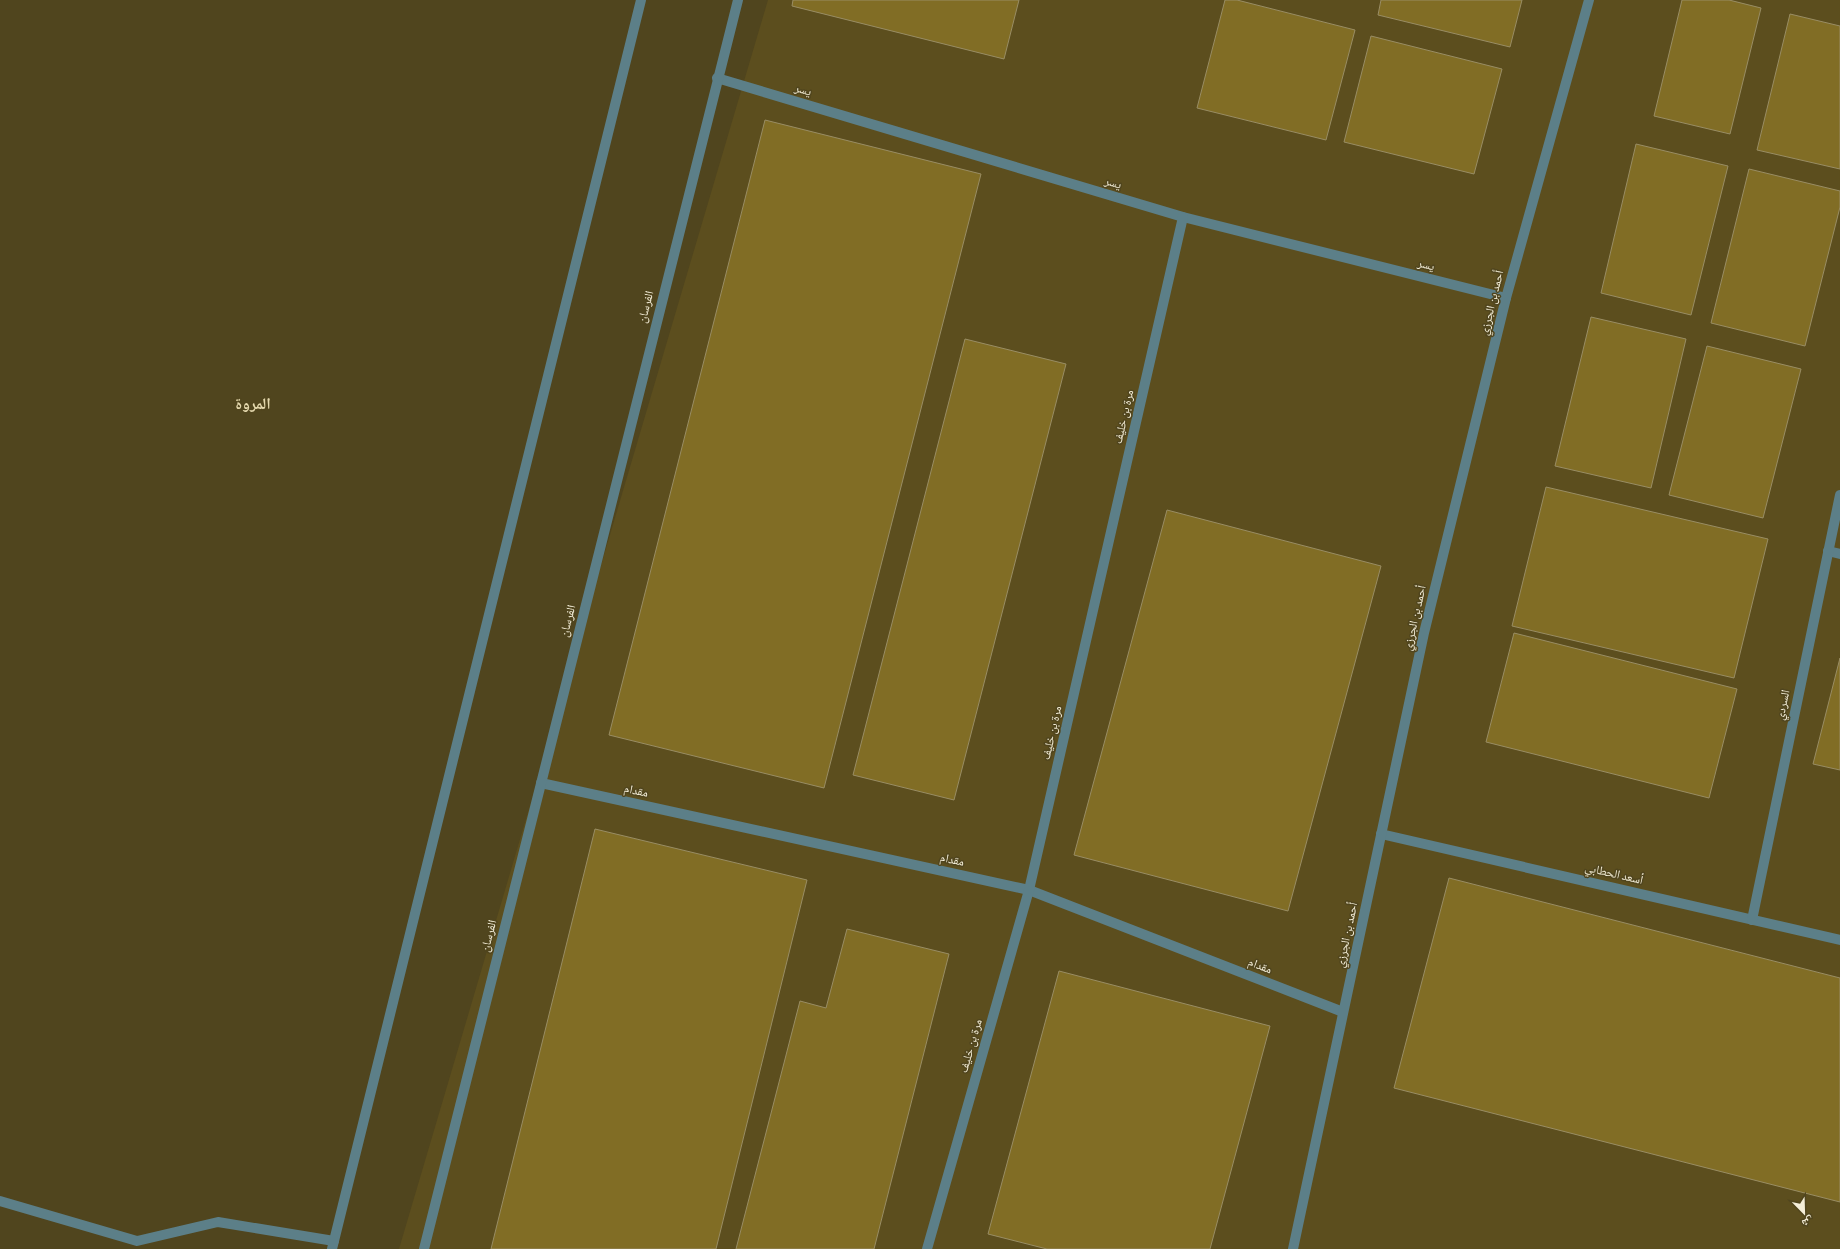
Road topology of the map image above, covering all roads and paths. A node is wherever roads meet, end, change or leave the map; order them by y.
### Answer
1 (641, 0) edge
2 (738, 0) edge
3 (1589, 0) edge
4 (717, 78) junction
5 (1183, 217) junction
6 (1506, 298) junction
7 (1840, 495) edge
8 (1828, 551) junction
9 (1840, 554) edge
10 (541, 783) junction
11 (1381, 834) junction
12 (1029, 890) junction
13 (1752, 920) junction
14 (1840, 940) edge
15 (1343, 1012) junction
16 (0, 1201) edge
17 (333, 1245) edge
18 (424, 1249) edge
19 (927, 1249) edge
20 (1292, 1249) edge

1 - 17 street
2 - 4 street, الفرسان
3 - 6 street, أحمد بن الجرزي
4 - 5 street, يسر
4 - 10 street, الفرسان
5 - 6 street, يسر
5 - 12 street, مرة بن خليف
6 - 11 street, أحمد بن الجرزي
7 - 8 street, السردي
8 - 9 street
8 - 13 street, السردي
10 - 12 street, مقدام
10 - 18 street, الفرسان
11 - 13 street, أسعد الحطابي
11 - 15 street, أحمد بن الجرزي
12 - 15 street, مقدام
12 - 19 street, مرة بن خليف
13 - 14 street, أسعد الحطابي
15 - 20 street, أحمد بن الجرزي
16 - 17 street

